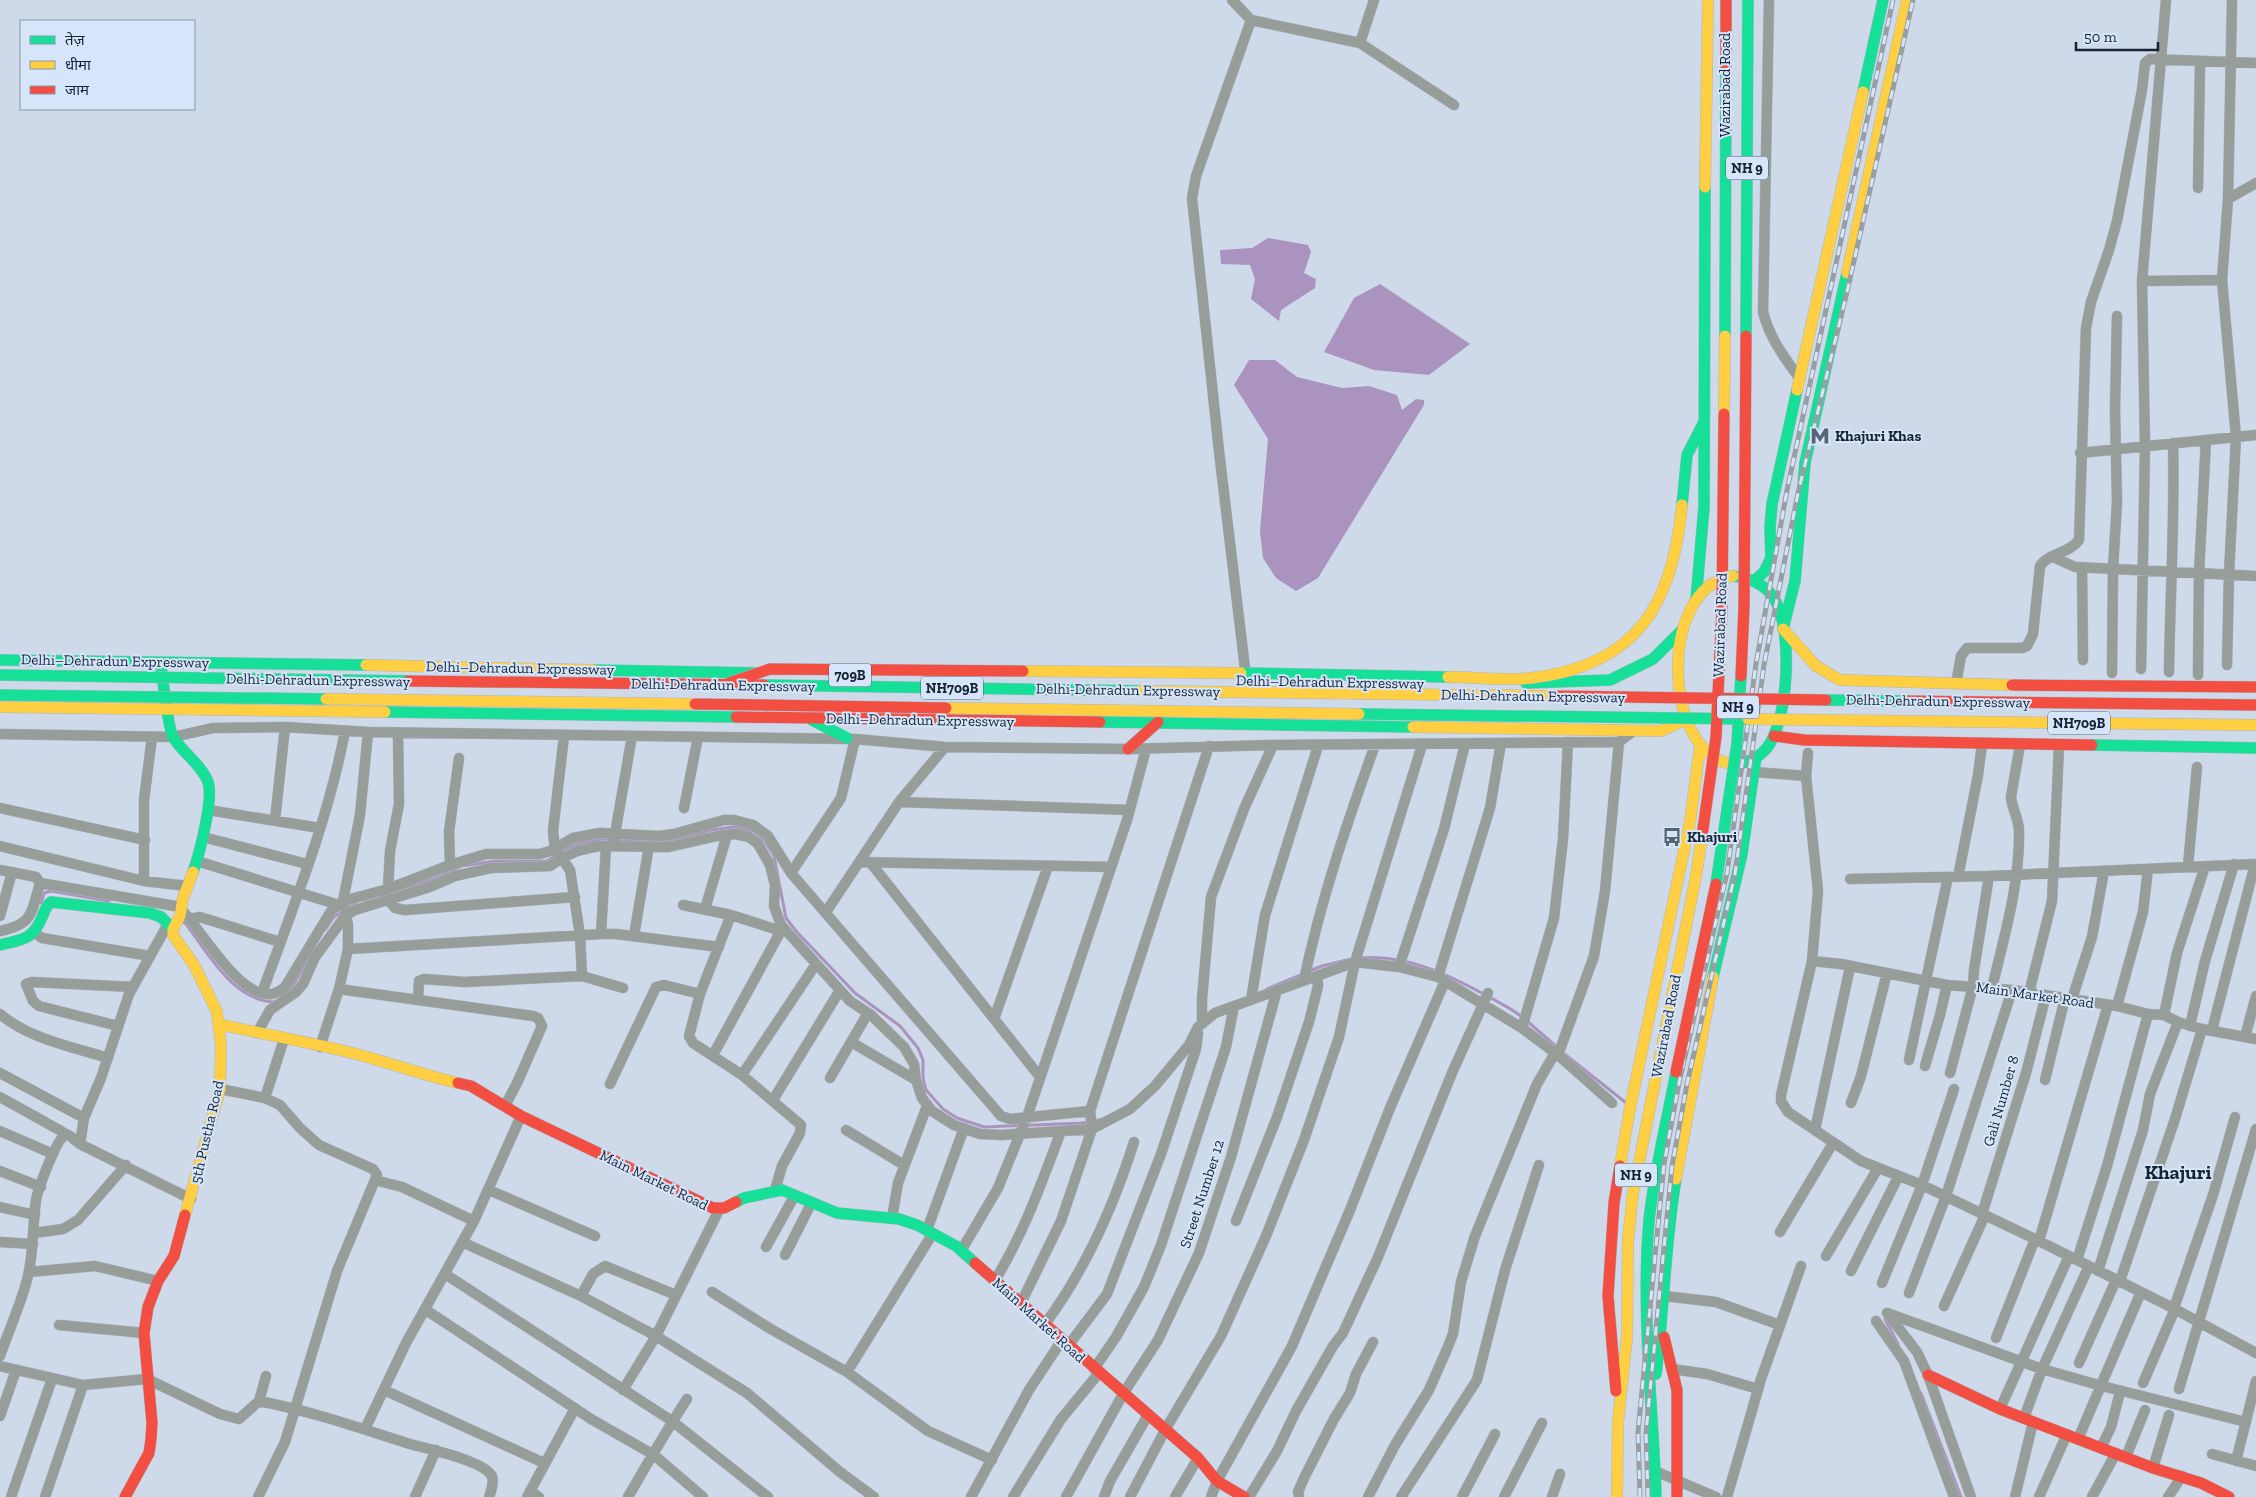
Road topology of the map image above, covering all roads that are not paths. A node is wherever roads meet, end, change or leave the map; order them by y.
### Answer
1 (1232, 0) edge
2 (1374, 0) edge
3 (1708, 0) edge
4 (1726, 0) edge
5 (1748, 0) edge
6 (1769, 0) edge
7 (1883, 0) edge
8 (1907, 0) edge
9 (2166, 0) edge
10 (2232, 0) edge
11 (1250, 20) junction
12 (1360, 43) junction
13 (2161, 61) junction
14 (2200, 62) junction
15 (2230, 62) junction
16 (2256, 63) edge
17 (1454, 105) dead end
18 (2256, 183) edge
19 (2198, 188) dead end
20 (2228, 199) junction
21 (2222, 280) junction
22 (2142, 281) junction
23 (2117, 316) dead end
24 (1800, 379) junction
25 (1704, 421) junction
26 (2256, 435) edge
27 (2236, 437) junction
28 (2206, 440) junction
29 (2173, 443) junction
30 (2145, 446) junction
31 (2115, 450) junction
32 (2080, 452) junction
33 (2053, 557) junction
34 (2082, 568) junction
35 (2113, 569) junction
36 (2142, 571) junction
37 (2171, 571) junction
38 (2199, 573) junction
39 (2228, 574) junction
40 (2256, 576) edge
41 (1755, 580) junction
42 (1696, 600) junction
43 (1683, 629) junction
44 (1783, 629) junction
45 (0, 660) edge
46 (2083, 660) dead end
47 (160, 662) junction
48 (2226, 665) dead end
49 (2141, 669) dead end
50 (2169, 672) dead end
51 (772, 673) junction
52 (2112, 673) dead end
53 (0, 675) edge
54 (2198, 675) dead end
55 (1246, 680) junction
56 (1956, 684) junction
57 (724, 685) junction
58 (2256, 687) edge
59 (0, 695) edge
60 (2256, 705) edge
61 (0, 707) edge
62 (169, 712) junction
63 (0, 716) edge
64 (771, 718) junction
65 (809, 719) junction
66 (1687, 719) junction
67 (1158, 722) junction
68 (2256, 725) edge
69 (285, 727) junction
70 (345, 731) junction
71 (1633, 731) junction
72 (368, 732) junction
73 (398, 733) junction
74 (0, 734) edge
75 (564, 736) junction
76 (632, 736) junction
77 (1774, 736) junction
78 (152, 737) junction
79 (173, 737) junction
80 (698, 738) junction
81 (851, 739) junction
82 (1568, 742) junction
83 (1619, 742) junction
84 (1501, 743) junction
85 (1465, 744) junction
86 (1982, 744) junction
87 (1273, 745) junction
88 (1374, 745) junction
89 (1422, 745) junction
90 (2020, 745) junction
91 (1209, 746) junction
92 (1318, 746) junction
93 (1700, 746) junction
94 (2059, 746) junction
95 (945, 747) junction
96 (2256, 748) edge
97 (1128, 749) junction
98 (1146, 749) junction
99 (1808, 753) dead end
100 (1756, 757) junction
101 (459, 758) dead end
102 (2198, 767) dead end
103 (1754, 772) junction
104 (1806, 776) junction
105 (898, 802) junction
106 (0, 808) edge
107 (684, 808) dead end
108 (208, 810) junction
109 (1130, 810) junction
110 (275, 820) junction
111 (320, 828) junction
112 (727, 835) junction
113 (203, 836) junction
114 (1686, 839) junction
115 (145, 840) junction
116 (612, 841) junction
117 (0, 846) edge
118 (649, 846) junction
119 (558, 853) junction
120 (198, 861) junction
121 (1740, 861) junction
122 (859, 862) junction
123 (870, 862) junction
124 (308, 864) junction
125 (2234, 864) junction
126 (2255, 864) edge
127 (450, 865) junction
128 (1048, 866) junction
129 (2188, 866) junction
130 (2205, 866) junction
131 (1111, 867) junction
132 (2148, 869) junction
133 (0, 870) edge
134 (2104, 871) junction
135 (12, 872) junction
136 (2053, 872) junction
137 (792, 873) junction
138 (2016, 874) junction
139 (1989, 876) junction
140 (1953, 877) junction
141 (1850, 879) dead end
142 (144, 881) junction
143 (40, 883) junction
144 (187, 886) junction
145 (388, 889) junction
146 (298, 892) junction
147 (575, 897) junction
148 (389, 901) junction
149 (683, 905) dead end
150 (343, 908) junction
151 (705, 909) junction
152 (826, 912) junction
153 (731, 915) junction
154 (0, 916) edge
155 (178, 919) junction
156 (782, 929) junction
157 (0, 931) edge
158 (36, 934) junction
159 (601, 934) junction
160 (580, 936) junction
161 (634, 936) junction
162 (280, 942) junction
163 (0, 945) edge
164 (719, 947) junction
165 (348, 949) junction
166 (150, 956) junction
167 (1356, 960) junction
168 (1812, 961) junction
169 (1401, 963) junction
170 (816, 964) junction
171 (1850, 966) junction
172 (1306, 974) junction
173 (1887, 974) junction
174 (582, 976) junction
175 (1317, 976) junction
176 (1440, 976) junction
177 (1927, 981) junction
178 (1947, 985) junction
179 (1973, 986) junction
180 (133, 987) junction
181 (340, 988) junction
182 (623, 988) dead end
183 (1992, 988) junction
184 (840, 990) junction
185 (1277, 990) junction
186 (2012, 990) junction
187 (262, 993) junction
188 (2029, 993) junction
189 (700, 994) junction
190 (2046, 995) junction
191 (1251, 996) junction
192 (2256, 996) edge
193 (418, 998) junction
194 (2068, 998) junction
195 (1486, 999) junction
196 (2112, 1005) junction
197 (1234, 1006) junction
198 (868, 1013) junction
199 (0, 1014) edge
200 (2148, 1014) junction
201 (2164, 1015) junction
202 (994, 1020) junction
203 (1201, 1022) junction
204 (1524, 1022) junction
205 (2178, 1022) junction
206 (218, 1024) junction
207 (118, 1026) junction
208 (2190, 1026) junction
209 (2207, 1029) junction
210 (257, 1033) junction
211 (2245, 1037) junction
212 (284, 1039) junction
213 (2256, 1039) edge
214 (851, 1042) junction
215 (320, 1047) junction
216 (1559, 1052) junction
217 (713, 1056) junction
218 (108, 1058) junction
219 (1909, 1060) dead end
220 (1925, 1066) dead end
221 (0, 1073) edge
222 (1950, 1073) dead end
223 (742, 1075) junction
224 (1040, 1077) junction
225 (830, 1078) dead end
226 (916, 1080) junction
227 (2045, 1080) dead end
228 (610, 1084) dead end
229 (220, 1089) junction
230 (1954, 1089) dead end
231 (0, 1097) edge
232 (265, 1098) junction
233 (773, 1100) junction
234 (1612, 1103) dead end
235 (1851, 1103) dead end
236 (505, 1106) junction
237 (928, 1106) junction
238 (521, 1116) junction
239 (2235, 1117) dead end
240 (84, 1118) junction
241 (1091, 1120) junction
242 (1023, 1126) junction
243 (964, 1128) junction
244 (2256, 1129) edge
245 (846, 1130) dead end
246 (1814, 1130) junction
247 (0, 1131) edge
248 (1061, 1131) junction
249 (65, 1135) junction
250 (1134, 1142) dead end
251 (1834, 1142) junction
252 (80, 1144) junction
253 (53, 1154) junction
254 (126, 1165) junction
255 (904, 1165) junction
256 (1539, 1165) dead end
257 (1878, 1168) junction
258 (0, 1171) edge
259 (1898, 1177) junction
260 (375, 1180) junction
261 (1922, 1185) junction
262 (41, 1187) junction
263 (489, 1190) junction
264 (775, 1190) junction
265 (795, 1195) junction
266 (1946, 1196) junction
267 (191, 1199) junction
268 (812, 1202) junction
269 (0, 1207) edge
270 (719, 1210) junction
271 (1984, 1214) junction
272 (35, 1215) junction
273 (892, 1218) junction
274 (474, 1221) junction
275 (1236, 1221) dead end
276 (930, 1232) junction
277 (1780, 1232) dead end
278 (34, 1233) junction
279 (595, 1236) dead end
280 (2037, 1240) junction
281 (0, 1242) edge
282 (462, 1242) junction
283 (33, 1244) junction
284 (766, 1247) dead end
285 (961, 1250) junction
286 (785, 1255) dead end
287 (1826, 1256) dead end
288 (2073, 1258) junction
289 (1801, 1266) dead end
290 (2094, 1268) junction
291 (1851, 1271) dead end
292 (29, 1272) junction
293 (445, 1274) junction
294 (995, 1280) junction
295 (2118, 1280) junction
296 (158, 1281) junction
297 (1882, 1283) dead end
298 (712, 1292) dead end
299 (2142, 1292) junction
300 (1909, 1293) dead end
301 (676, 1295) junction
302 (581, 1296) junction
303 (1664, 1296) junction
304 (1021, 1303) junction
305 (1944, 1306) dead end
306 (2174, 1308) junction
307 (426, 1310) junction
308 (1876, 1321) dead end
309 (2199, 1322) junction
310 (1045, 1324) junction
311 (59, 1325) dead end
312 (1780, 1325) junction
313 (1662, 1328) junction
314 (144, 1332) junction
315 (656, 1336) junction
316 (1996, 1338) dead end
317 (1373, 1342) dead end
318 (1065, 1343) junction
319 (2256, 1354) edge
320 (0, 1356) edge
321 (2022, 1361) junction
322 (2079, 1363) dead end
323 (0, 1366) edge
324 (2042, 1369) junction
325 (16, 1370) junction
326 (1672, 1370) junction
327 (1097, 1371) junction
328 (847, 1372) junction
329 (1928, 1375) junction
330 (266, 1376) dead end
331 (52, 1379) junction
332 (147, 1379) junction
333 (2256, 1381) edge
334 (2143, 1383) dead end
335 (82, 1385) junction
336 (2102, 1386) junction
337 (1758, 1389) junction
338 (2179, 1389) dead end
339 (384, 1390) junction
340 (623, 1390) junction
341 (1123, 1394) junction
342 (2119, 1396) dead end
343 (688, 1399) dead end
344 (259, 1401) junction
345 (1653, 1403) junction
346 (296, 1408) junction
347 (575, 1408) junction
348 (2000, 1409) junction
349 (2145, 1410) dead end
350 (1148, 1415) junction
351 (2169, 1415) dead end
352 (0, 1416) edge
353 (2029, 1420) junction
354 (672, 1421) junction
355 (1618, 1422) junction
356 (2246, 1422) junction
357 (1542, 1423) dead end
358 (365, 1429) junction
359 (1166, 1430) junction
360 (1495, 1434) dead end
361 (2067, 1434) junction
362 (2078, 1439) junction
363 (2101, 1448) junction
364 (436, 1450) junction
365 (2212, 1454) dead end
366 (654, 1455) junction
367 (2120, 1455) junction
368 (1198, 1458) junction
369 (992, 1460) junction
370 (2236, 1461) junction
371 (544, 1463) junction
372 (2256, 1466) edge
373 (2153, 1468) junction
374 (1656, 1471) junction
375 (1560, 1474) dead end
376 (2182, 1476) junction
377 (1676, 1480) junction
378 (1218, 1481) junction
379 (532, 1495) edge
380 (11, 1497) edge
381 (46, 1497) edge
382 (125, 1497) edge
383 (258, 1497) edge
384 (416, 1497) edge
385 (489, 1497) edge
386 (628, 1497) edge
387 (703, 1497) edge
388 (768, 1497) edge
389 (874, 1497) edge
390 (971, 1497) edge
391 (1013, 1497) edge
392 (1066, 1497) edge
393 (1104, 1497) edge
394 (1130, 1497) edge
395 (1175, 1497) edge
396 (1211, 1497) edge
397 (1244, 1497) edge
398 (1249, 1497) edge
399 (1299, 1497) edge
400 (1368, 1497) edge
401 (1401, 1497) edge
402 (1462, 1497) edge
403 (1504, 1497) edge
404 (1552, 1497) edge
405 (1618, 1497) edge
406 (1656, 1497) edge
407 (1677, 1497) edge
408 (1716, 1497) edge
409 (1727, 1497) edge
410 (1954, 1497) edge
411 (1971, 1497) edge
412 (2015, 1497) edge
413 (2039, 1497) edge
414 (2092, 1497) edge
415 (2168, 1497) edge
416 (2230, 1497) edge

1 - 11 street
2 - 12 street
3 - 25 main road
4 - 355 main road, Wazirabad Road / NH 9, bridge
5 - 345 main road, Wazirabad Road / NH 9, bridge
6 - 24 street
7 - 24 main road
8 - 44 main road
9 - 13 street
10 - 15 street
11 - 12 street
11 - 55 street
12 - 17 street
13 - 14 street
13 - 22 street
13 - 32 street
14 - 15 street
14 - 19 street
15 - 16 street
15 - 20 street
18 - 20 street
20 - 21 street
21 - 22 street
21 - 27 street
22 - 30 street
23 - 31 street
24 - 41 main road
25 - 42 main road
25 - 57 main road, bridge
26 - 27 street
27 - 28 street
27 - 39 street
28 - 29 street
28 - 38 street
29 - 30 street
29 - 37 street
30 - 31 street
30 - 36 street
31 - 32 street
31 - 35 street
32 - 33 street
33 - 34 street
33 - 56 street
34 - 35 street
34 - 46 street
35 - 36 street
35 - 52 street
36 - 37 street
36 - 49 street
37 - 38 street
37 - 50 street
38 - 39 street
38 - 54 street
39 - 40 street
39 - 48 street
41 - 42 main road
41 - 44 main road
42 - 43 main road
43 - 55 main road, Delhi–Dehradun Expressway / 709B
43 - 66 main road
44 - 56 main road
44 - 77 main road
45 - 47 main road, Delhi–Dehradun Expressway / 709B
47 - 51 main road, Delhi–Dehradun Expressway / 709B
47 - 62 main road
51 - 55 main road, Delhi–Dehradun Expressway / 709B
51 - 64 main road
53 - 57 main road, Delhi-Dehradun Expressway / NH709B, bridge
56 - 58 main road
57 - 60 main road, Delhi-Dehradun Expressway / NH709B, bridge
59 - 68 main road, Delhi-Dehradun Expressway / NH709B, bridge
61 - 62 main road, Delhi–Dehradun Expressway
62 - 63 main road
62 - 64 main road, Delhi–Dehradun Expressway
62 - 79 main road
64 - 65 main road, Delhi–Dehradun Expressway
65 - 67 main road, Delhi–Dehradun Expressway
65 - 81 main road
66 - 71 main road, Delhi–Dehradun Expressway
66 - 93 main road
67 - 71 main road, Delhi–Dehradun Expressway
67 - 97 main road
69 - 70 street
69 - 79 street
69 - 110 street
70 - 72 street
70 - 111 street
71 - 83 street
72 - 73 street
72 - 150 street
73 - 75 street
73 - 145 street
74 - 78 street
75 - 76 street
75 - 119 street
76 - 80 street
76 - 116 street
77 - 86 main road
77 - 100 main road
78 - 79 street
78 - 115 street
79 - 108 main road
80 - 81 street
80 - 107 street
81 - 95 street
81 - 137 street
82 - 83 street
82 - 84 street
82 - 204 street
83 - 216 street
84 - 85 street
84 - 176 street
85 - 89 street
85 - 169 street
86 - 90 main road
86 - 140 street
87 - 91 street
87 - 92 street
87 - 203 street
88 - 89 street
88 - 92 street
88 - 172 street
89 - 167 street
90 - 94 main road
90 - 138 street
91 - 98 street
91 - 241 street
92 - 191 street
93 - 100 main road
93 - 114 main road, Wazirabad Road
94 - 96 main road
94 - 136 street
95 - 97 street
95 - 105 street
97 - 98 street
98 - 109 street
99 - 104 street
100 - 103 main road, Wazirabad Road
101 - 127 street
102 - 129 street
103 - 104 street
103 - 121 main road, Wazirabad Road
104 - 168 street
105 - 109 street
105 - 122 street
106 - 115 street
108 - 110 street
108 - 113 main road
109 - 131 street
110 - 111 street
111 - 124 street
112 - 118 street
112 - 151 street
112 - 156 street
113 - 120 main road
113 - 124 street
114 - 121 main road
114 - 355 main road, Wazirabad Road
115 - 142 street
116 - 118 street
116 - 119 street
116 - 119 street
116 - 137 street
116 - 159 street
117 - 142 street
118 - 161 street
119 - 127 street
119 - 147 street
119 - 148 street
120 - 144 main road
120 - 146 street
121 - 303 main road, Wazirabad Road
122 - 123 street
122 - 152 street
123 - 128 street
123 - 202 street
124 - 146 street
125 - 126 street
125 - 130 street
125 - 208 street
126 - 209 street
127 - 145 street
128 - 131 street
128 - 202 street
129 - 130 street
129 - 132 street
130 - 201 street
131 - 224 street
132 - 134 street
132 - 196 street
133 - 135 street
134 - 136 street
134 - 194 street
135 - 143 street
135 - 154 street
136 - 138 street
136 - 188 street
137 - 152 street
138 - 139 street
138 - 183 street
139 - 140 street
139 - 179 street
140 - 141 street
140 - 177 street
142 - 144 street
143 - 155 street
143 - 157 street
144 - 155 main road
145 - 150 street
146 - 150 street
146 - 162 street
147 - 148 street
147 - 160 street
148 - 150 street
149 - 151 street
150 - 165 street
150 - 187 street
150 - 210 street
151 - 153 street
152 - 242 street
153 - 156 street
153 - 164 street
155 - 158 main road
155 - 162 street
155 - 166 street
155 - 187 street
155 - 206 main road, 5th Pustha Road
156 - 170 street
156 - 217 street
158 - 163 main road
158 - 166 street
159 - 160 street
159 - 161 street
160 - 165 street
160 - 174 street
161 - 164 street
162 - 187 street
164 - 189 street
165 - 181 street
166 - 180 street
167 - 169 street
167 - 175 street
167 - 359 street
168 - 171 street, Main Market Road
168 - 246 street
169 - 176 street
170 - 184 street
170 - 223 street
171 - 173 street, Main Market Road
171 - 246 street
172 - 175 street
172 - 185 street
173 - 177 street, Main Market Road
173 - 235 street
174 - 182 street
174 - 193 street
175 - 275 street
176 - 195 street
176 - 378 street
177 - 178 street, Main Market Road
177 - 219 street
178 - 179 street, Main Market Road
178 - 220 street
179 - 183 street, Main Market Road
179 - 222 street
180 - 207 street
180 - 207 street
181 - 193 street
181 - 215 street
183 - 186 street, Main Market Road
184 - 198 street
184 - 233 street
185 - 191 street
185 - 341 street, Street Number 12
186 - 188 street, Main Market Road
186 - 266 street
188 - 190 street, Main Market Road
189 - 217 street
189 - 228 street
190 - 194 street, Main Market Road
190 - 271 street, Gali Number 8
191 - 197 street
192 - 211 street
193 - 236 street
194 - 196 street, Main Market Road
194 - 227 street
195 - 204 street
195 - 398 street
196 - 200 street, Main Market Road
196 - 280 street
197 - 203 street
197 - 327 street
198 - 214 street
198 - 226 street
199 - 218 street
200 - 201 street, Main Market Road
200 - 288 street
201 - 205 street, Main Market Road
202 - 224 street
203 - 241 street
203 - 318 street
204 - 216 street
205 - 208 street, Main Market Road
205 - 290 street
206 - 210 main road, Main Market Road
206 - 229 main road, 5th Pustha Road
207 - 218 street
208 - 209 street, Main Market Road
209 - 211 street, Main Market Road
209 - 295 street
210 - 212 main road, Main Market Road
211 - 213 street, Main Market Road
212 - 215 main road, Main Market Road
212 - 232 street
214 - 225 street
214 - 226 street
215 - 236 main road, Main Market Road
216 - 234 street
216 - 400 street
217 - 223 street
218 - 240 street
221 - 240 street
223 - 233 street
224 - 242 street
226 - 237 street
229 - 232 street
229 - 267 main road, 5th Pustha Road
230 - 261 street
231 - 249 street
232 - 260 street
233 - 264 street
236 - 238 main road, Main Market Road
237 - 243 street
237 - 255 street
238 - 263 street
238 - 270 main road, Main Market Road
239 - 306 street
240 - 252 street
241 - 242 street
241 - 248 street
241 - 304 street
242 - 243 street
242 - 248 street
242 - 285 street
243 - 276 street
244 - 309 street
245 - 255 street
246 - 251 street
247 - 253 street
248 - 294 street
249 - 252 street
249 - 253 street
250 - 310 street
251 - 257 street
251 - 277 street
252 - 254 street
253 - 262 street
254 - 267 street
254 - 278 street
255 - 273 street
256 - 401 street
257 - 259 street
257 - 287 street
258 - 262 street
259 - 261 street
259 - 291 street
260 - 274 street
260 - 346 street
261 - 266 street
261 - 297 street
262 - 272 street
263 - 274 street
263 - 279 street
264 - 265 main road, Main Market Road
264 - 270 main road, Main Market Road
265 - 268 main road, Main Market Road
265 - 284 street
266 - 271 street
266 - 300 street
267 - 296 main road, 5th Pustha Road
268 - 273 main road, Main Market Road
268 - 286 street
269 - 272 street
270 - 301 street
271 - 280 street
271 - 305 street, Gali Number 8
272 - 278 street
273 - 276 main road, Main Market Road
274 - 282 street
276 - 285 main road, Main Market Road
276 - 328 street
278 - 283 street
280 - 288 street
280 - 316 street
281 - 283 street
282 - 293 street
282 - 302 street
283 - 292 street
285 - 294 main road, Main Market Road
288 - 290 street
288 - 321 street
289 - 312 street
290 - 295 street
290 - 324 street
292 - 296 street
292 - 320 street
293 - 307 street
293 - 340 street
294 - 304 main road, Main Market Road
295 - 299 street
295 - 322 street
296 - 314 main road, 5th Pustha Road
298 - 328 street
299 - 306 street
299 - 336 street
301 - 302 street
301 - 315 street
302 - 315 street
303 - 312 street
303 - 313 main road, Wazirabad Road
304 - 310 main road, Main Market Road
306 - 309 street
306 - 334 street
307 - 339 street
307 - 347 street
308 - 410 street
309 - 319 street
309 - 338 street
310 - 318 main road, Main Market Road
311 - 314 street
312 - 337 street
313 - 326 main road
313 - 345 main road, Wazirabad Road
314 - 332 main road, 5th Pustha Road
315 - 340 street
315 - 389 street
317 - 399 street
318 - 327 main road, Main Market Road
318 - 369 street
321 - 324 street
321 - 329 street
321 - 348 street
323 - 325 street
324 - 336 street
324 - 353 street
325 - 331 street
325 - 352 street
326 - 337 street
326 - 377 main road
327 - 341 main road, Main Market Road
327 - 391 street
328 - 369 street
329 - 348 main road
329 - 411 street
330 - 344 street
331 - 335 street
331 - 380 street
332 - 335 street
332 - 344 street
332 - 382 main road, 5th Pustha Road
333 - 356 street
335 - 381 street
336 - 356 street
336 - 362 street
337 - 409 street
339 - 358 street
339 - 371 street
340 - 354 street
341 - 350 main road, Main Market Road
341 - 392 street, Street Number 12
342 - 363 street
343 - 354 street
344 - 346 street
345 - 374 main road, Wazirabad Road / NH 9
346 - 358 street
346 - 383 street
347 - 366 street
347 - 371 street
348 - 353 main road
349 - 367 street
350 - 359 main road, Main Market Road
350 - 393 street
351 - 373 street
353 - 361 main road
353 - 412 street
354 - 366 street
354 - 388 street
355 - 405 main road, Wazirabad Road / NH 9
356 - 370 street
357 - 403 street
358 - 364 street
359 - 368 main road, Main Market Road
359 - 394 street
360 - 402 street
361 - 362 main road
361 - 413 street
362 - 363 main road
363 - 367 main road
364 - 384 street
364 - 385 street
365 - 370 street
366 - 386 street
366 - 387 street
367 - 373 main road
367 - 414 street
368 - 378 main road, Main Market Road
368 - 395 street
369 - 390 street
370 - 372 street
371 - 379 street
373 - 376 main road
374 - 377 street
374 - 406 main road, Wazirabad Road / NH 9
375 - 404 street
376 - 415 street
376 - 416 main road
377 - 407 main road
377 - 408 street
378 - 396 street
378 - 397 main road, Main Market Road

